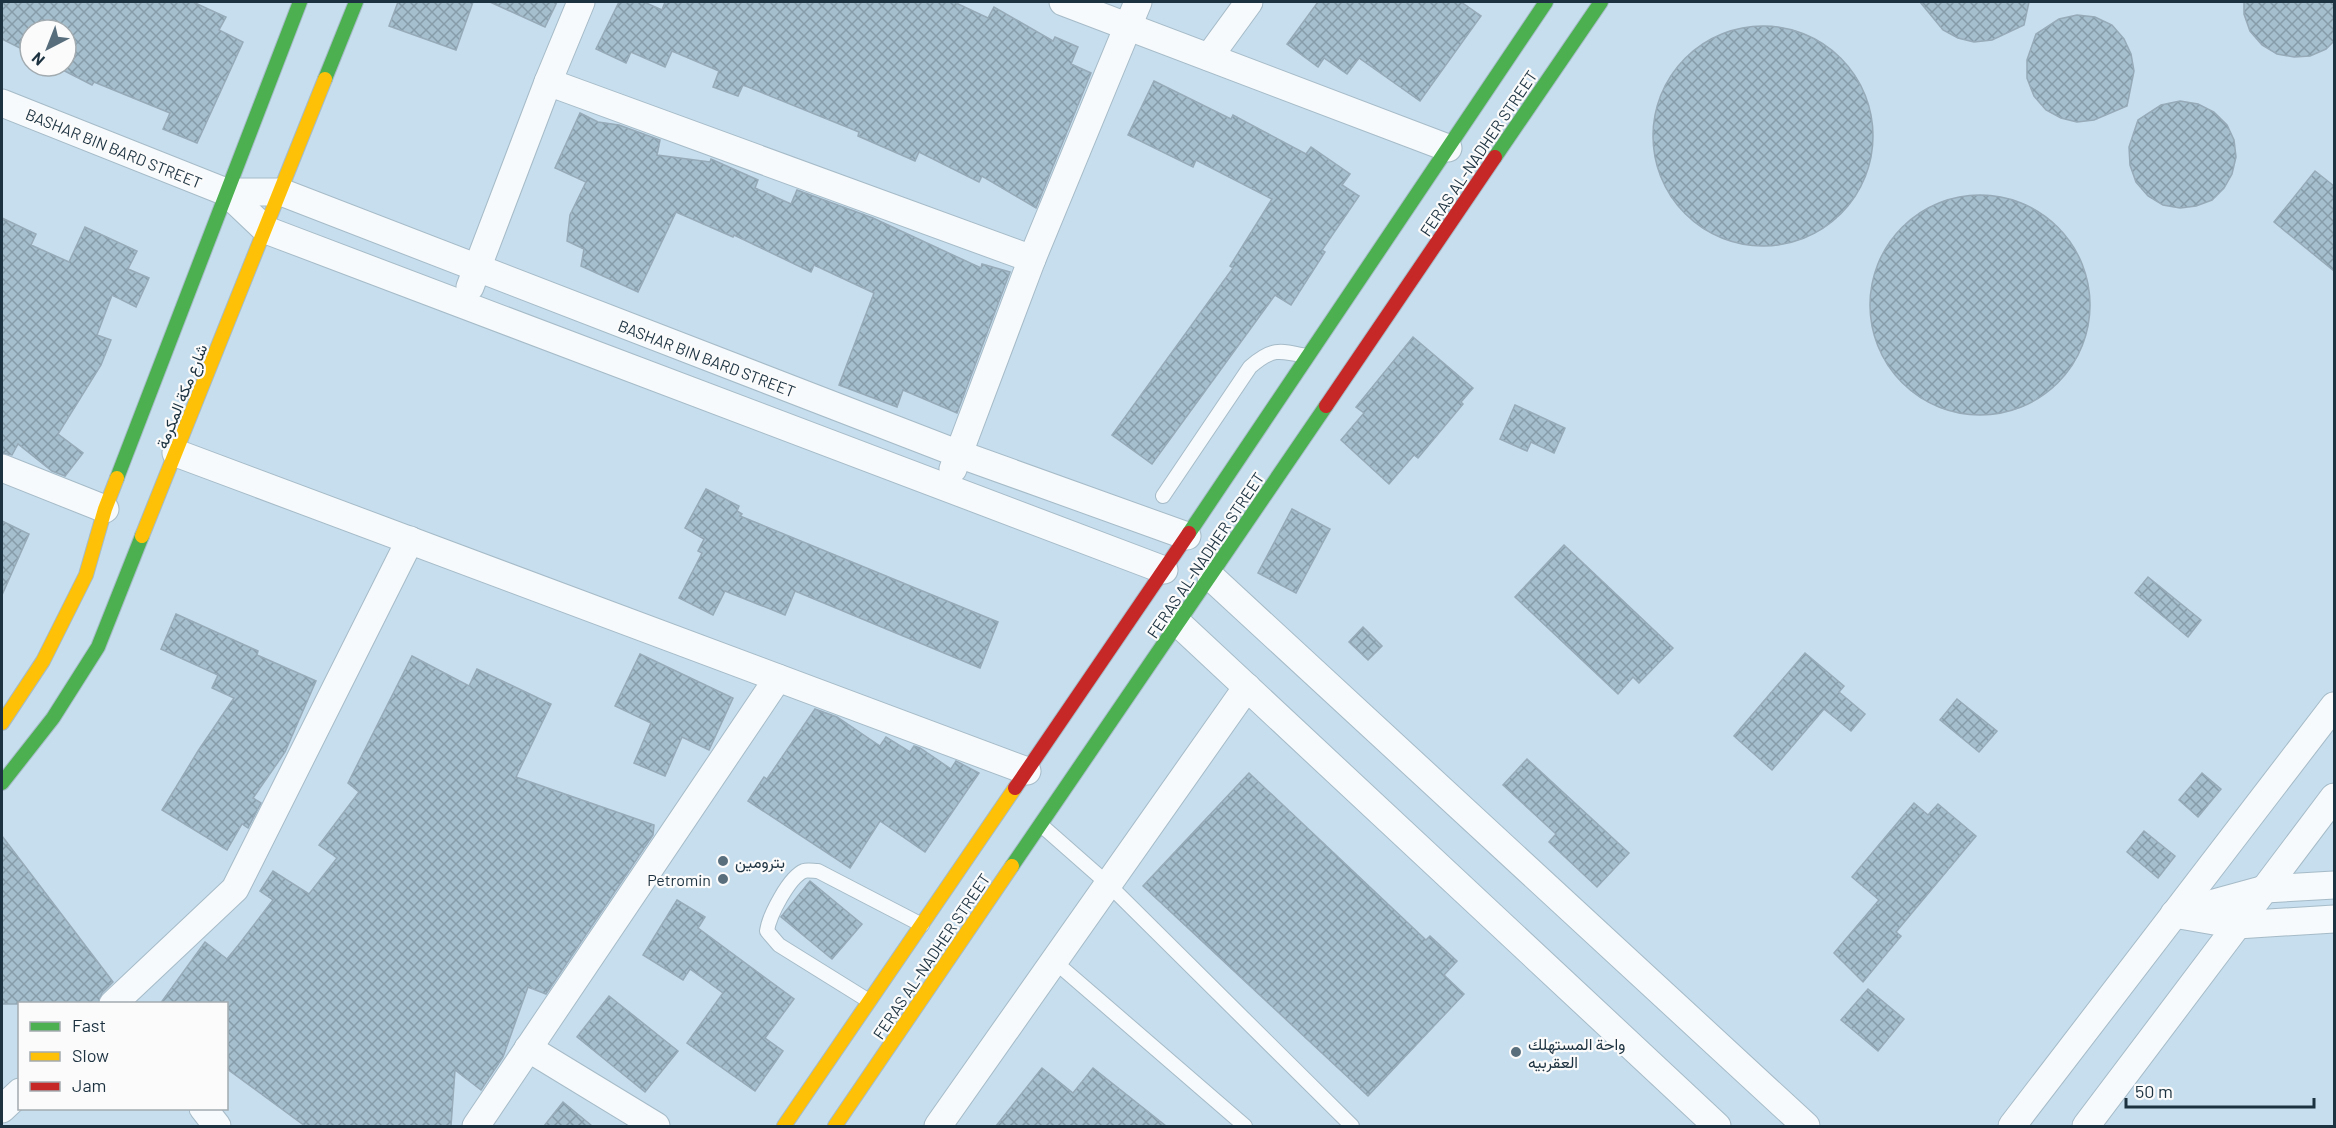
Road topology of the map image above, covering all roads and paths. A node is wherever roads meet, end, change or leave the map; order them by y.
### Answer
1 (300, 2) edge
2 (356, 2) edge
3 (581, 2) edge
4 (1064, 2) edge
5 (1138, 2) edge
6 (1249, 2) edge
7 (1546, 2) edge
8 (1602, 2) edge
9 (1128, 26) junction
10 (1209, 57) junction
11 (548, 82) junction
12 (2, 103) edge
13 (1448, 148) junction
14 (226, 192) junction
15 (281, 192) junction
16 (266, 230) junction
17 (1032, 259) junction
18 (476, 269) junction
19 (463, 305) junction
20 (1308, 356) junction
21 (176, 453) junction
22 (959, 454) junction
23 (2, 468) edge
24 (946, 488) junction
25 (1163, 496) dead end
26 (105, 509) junction
27 (1186, 536) junction
28 (410, 540) junction
29 (1164, 570) junction
30 (1211, 577) junction
31 (1179, 624) junction
32 (778, 678) junction
33 (1247, 687) junction
34 (2334, 706) edge
35 (2, 723) edge
36 (1027, 771) junction
37 (2, 783) edge
38 (2334, 797) edge
39 (1041, 825) junction
40 (1108, 884) junction
41 (2334, 885) edge
42 (2265, 889) junction
43 (2174, 914) junction
44 (2334, 919) edge
45 (922, 925) junction
46 (2237, 925) junction
47 (1054, 961) junction
48 (869, 1001) junction
49 (116, 1002) edge
50 (528, 1048) junction
51 (18, 1094) edge
52 (2, 1109) edge
53 (204, 1110) edge
54 (1348, 1125) edge
55 (217, 1126) edge
56 (476, 1126) edge
57 (656, 1126) edge
58 (784, 1126) edge
59 (835, 1126) edge
60 (939, 1126) edge
61 (1245, 1126) edge
62 (1717, 1126) edge
63 (1806, 1126) edge
64 (2012, 1126) edge
65 (2086, 1126) edge

1 - 14 street, شارع مكة المكرمة
2 - 15 street, شارع مكة المكرمة
3 - 11 street
4 - 9 street
5 - 9 street
6 - 10 street
7 - 13 street, FERAS AL-NADHER STREET
8 - 30 street, FERAS AL-NADHER STREET
9 - 10 street
9 - 17 street
10 - 13 street
11 - 17 street
11 - 18 street
12 - 14 street, BASHAR BIN BARD STREET
13 - 20 street, FERAS AL-NADHER STREET
14 - 15 street, BASHAR BIN BARD STREET
14 - 16 street, BASHAR BIN BARD STREET
14 - 26 street, شارع مكة المكرمة
15 - 16 street, شارع مكة المكرمة
15 - 18 street, BASHAR BIN BARD STREET
16 - 19 street, BASHAR BIN BARD STREET
16 - 21 street, شارع مكة المكرمة
17 - 22 street
18 - 19 street
18 - 22 street, BASHAR BIN BARD STREET
19 - 24 street, BASHAR BIN BARD STREET
20 - 25 lane
20 - 27 street, FERAS AL-NADHER STREET
21 - 28 street
21 - 37 street, شارع مكة المكرمة
22 - 24 street
22 - 27 street, BASHAR BIN BARD STREET
23 - 26 street
24 - 29 street, BASHAR BIN BARD STREET
26 - 35 street, شارع مكة المكرمة
27 - 29 street, FERAS AL-NADHER STREET
28 - 32 street
28 - 49 street
29 - 36 street, FERAS AL-NADHER STREET
30 - 31 street, FERAS AL-NADHER STREET
30 - 63 street
31 - 33 street
31 - 39 street, FERAS AL-NADHER STREET
32 - 36 street
32 - 50 street
33 - 40 street
33 - 62 street
34 - 43 street
36 - 45 street, FERAS AL-NADHER STREET
38 - 42 street
39 - 40 lane
39 - 59 street, FERAS AL-NADHER STREET
40 - 47 street
40 - 54 lane
41 - 42 street
42 - 43 street
42 - 46 street
43 - 46 street
43 - 64 street
44 - 46 street
45 - 48 street, FERAS AL-NADHER STREET
45 - 48 lane
46 - 65 street
47 - 60 street
47 - 61 lane
48 - 58 street, FERAS AL-NADHER STREET
50 - 56 street
50 - 57 street
51 - 52 street
53 - 55 street

